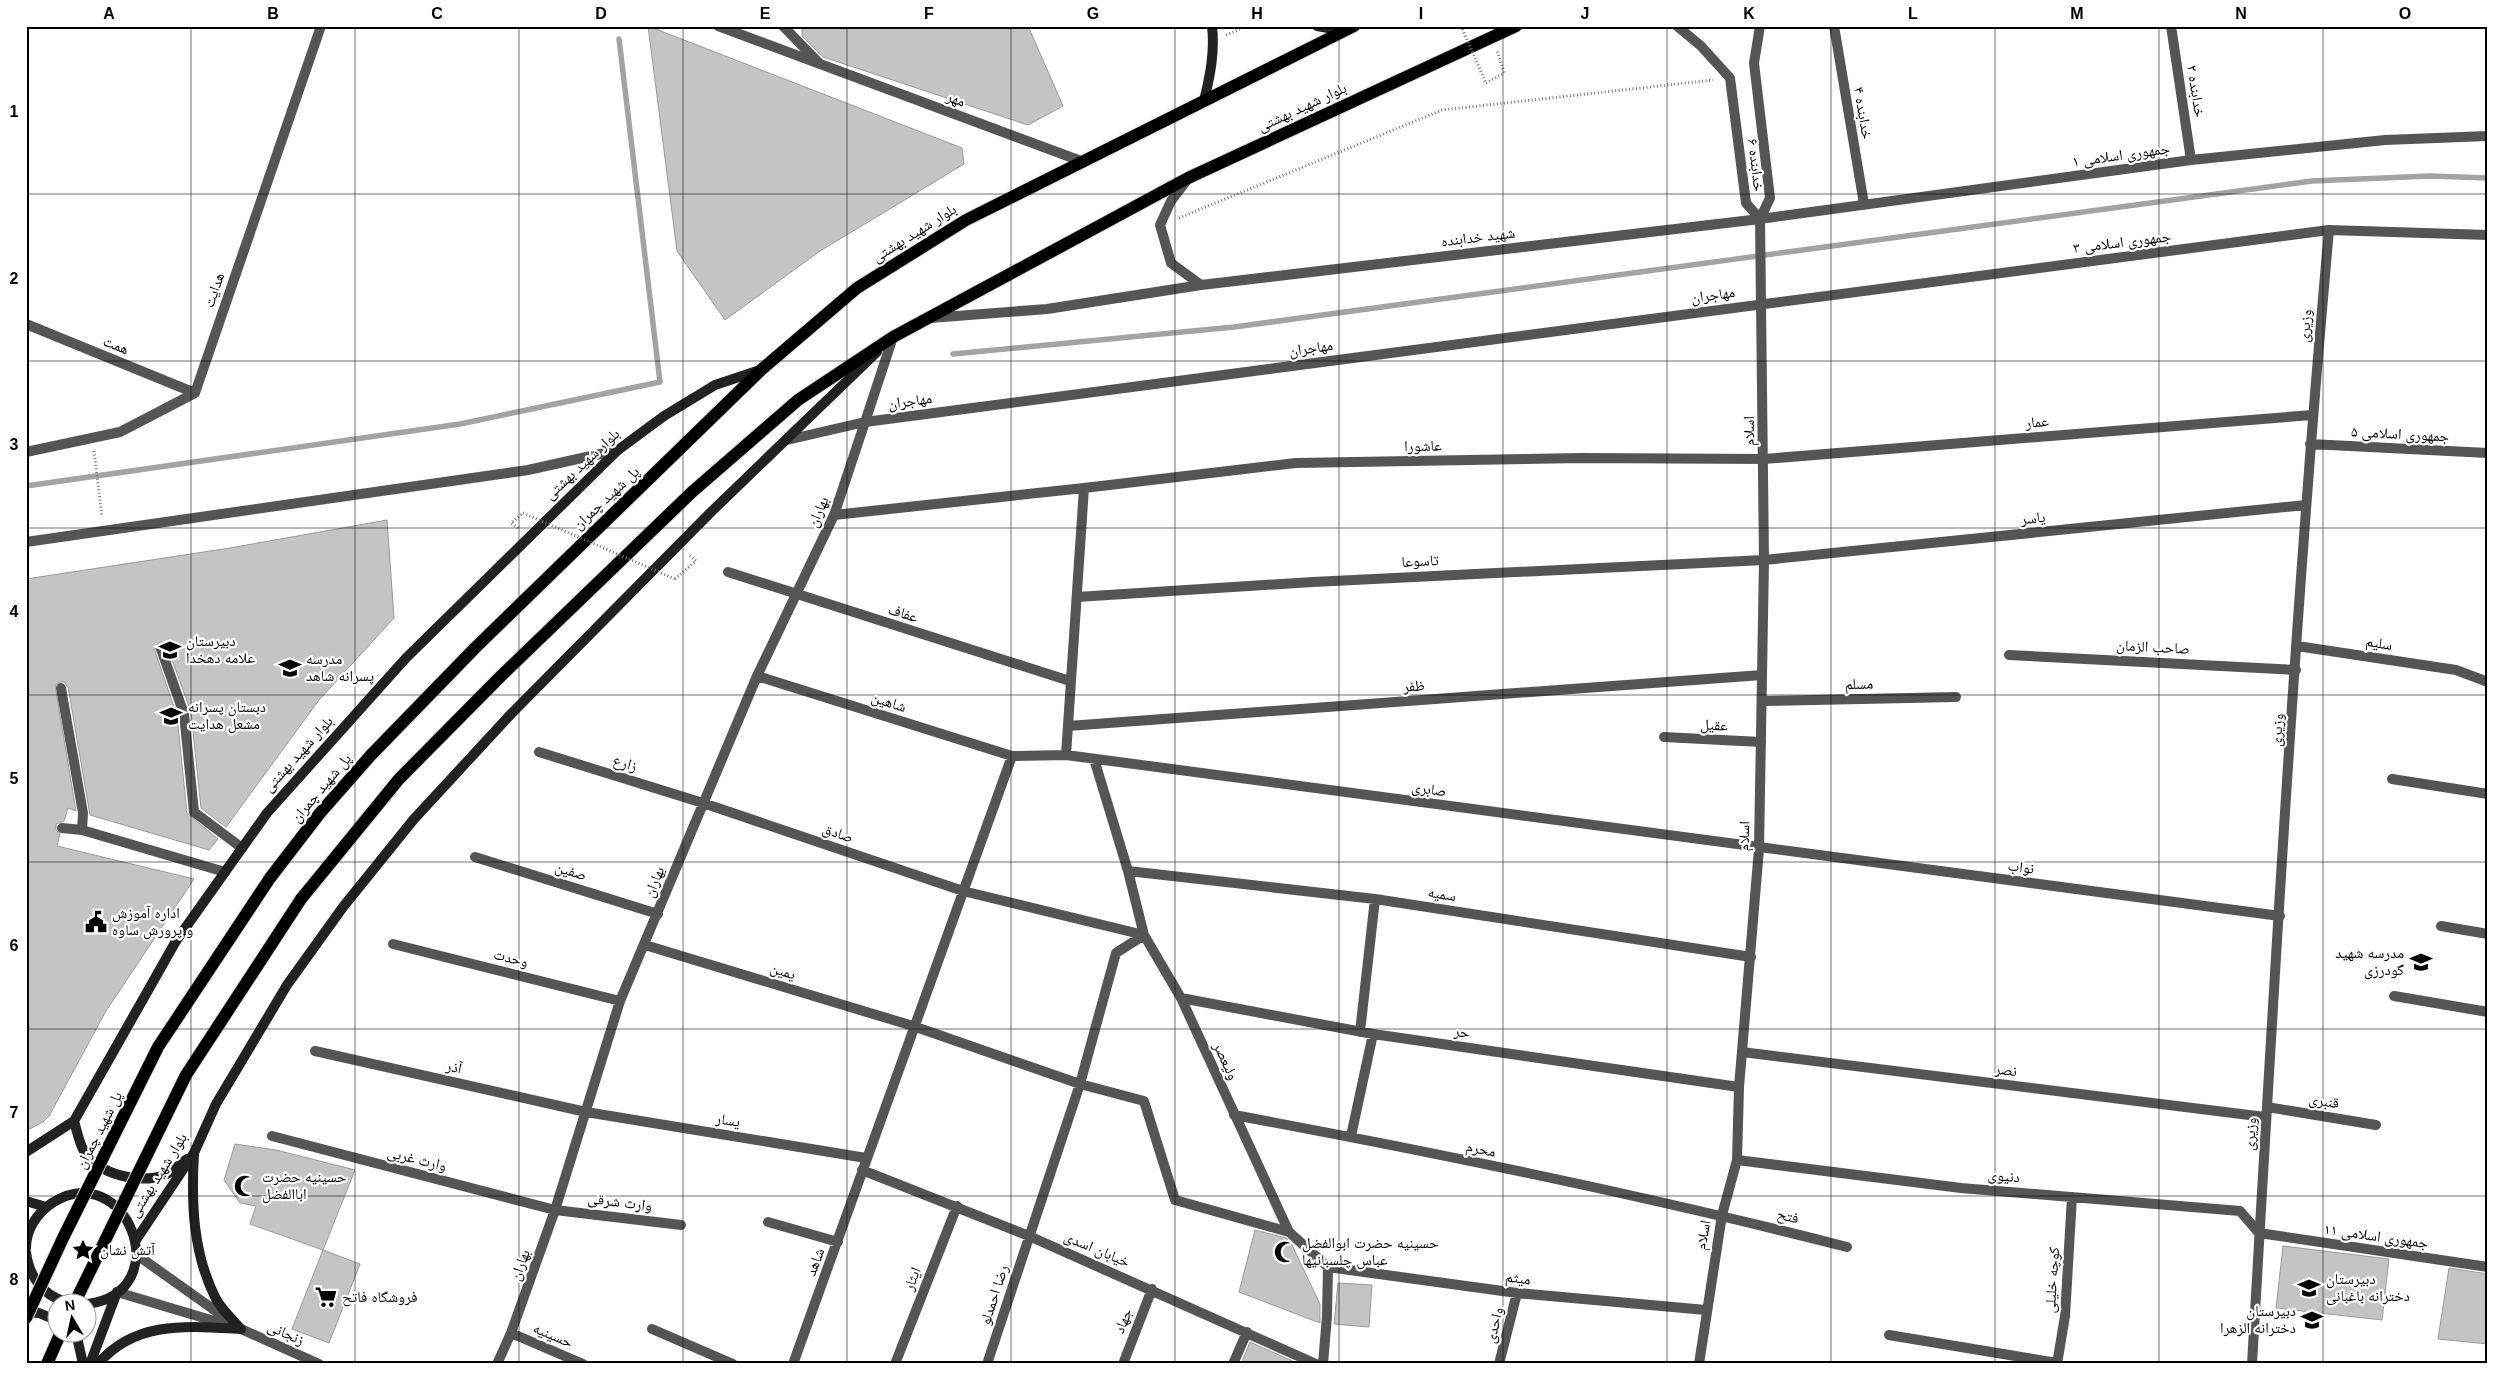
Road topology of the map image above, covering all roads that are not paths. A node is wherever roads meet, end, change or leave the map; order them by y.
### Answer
1 (321, 26) edge
2 (718, 26) edge
3 (783, 26) edge
4 (795, 26) edge
5 (1212, 26) edge
6 (1317, 26) edge
7 (1516, 26) edge
8 (1677, 26) edge
9 (1760, 26) edge
10 (1834, 26) edge
11 (2171, 26) edge
12 (1349, 28) edge
13 (796, 40) junction
14 (821, 66) junction
15 (1204, 100) junction
16 (2488, 136) edge
17 (2191, 160) junction
18 (1081, 161) junction
19 (1188, 178) junction
20 (1864, 204) junction
21 (1760, 219) junction
22 (2329, 230) junction
23 (2488, 235) edge
24 (1201, 285) junction
25 (1762, 303) junction
26 (927, 318) junction
27 (26, 324) edge
28 (893, 337) junction
29 (761, 370) junction
30 (195, 393) junction
31 (2312, 415) junction
32 (865, 422) junction
33 (787, 440) junction
34 (2310, 444) junction
35 (618, 450) junction
36 (26, 452) edge
37 (2488, 453) edge
38 (1764, 459) junction
39 (1084, 488) junction
40 (2306, 505) junction
41 (834, 515) junction
42 (26, 542) edge
43 (1764, 560) junction
44 (728, 572) dead end
45 (795, 595) junction
46 (1077, 597) junction
47 (2297, 646) junction
48 (161, 649) dead end
49 (2009, 655) dead end
50 (2296, 670) junction
51 (1762, 675) junction
52 (757, 676) junction
53 (1070, 681) junction
54 (2488, 682) edge
55 (61, 688) dead end
56 (1956, 697) dead end
57 (1762, 701) junction
58 (1068, 726) junction
59 (1664, 737) dead end
60 (1761, 742) junction
61 (539, 752) dead end
62 (1012, 756) junction
63 (1066, 756) junction
64 (1094, 759) junction
65 (2392, 779) dead end
66 (2488, 794) edge
67 (703, 803) junction
68 (62, 828) dead end
69 (82, 830) junction
70 (242, 848) junction
71 (1759, 849) junction
72 (475, 857) dead end
73 (1128, 871) junction
74 (225, 872) junction
75 (963, 891) junction
76 (1375, 899) junction
77 (658, 914) junction
78 (2280, 916) junction
79 (2441, 926) dead end
80 (2488, 934) edge
81 (1144, 935) junction
82 (393, 944) dead end
83 (645, 945) junction
84 (1751, 957) junction
85 (2394, 996) dead end
86 (1181, 998) junction
87 (620, 1001) junction
88 (2488, 1012) edge
89 (913, 1026) junction
90 (1360, 1032) junction
91 (1373, 1034) junction
92 (315, 1051) dead end
93 (1742, 1052) junction
94 (1080, 1084) junction
95 (1739, 1087) junction
96 (586, 1112) junction
97 (2266, 1112) junction
98 (1234, 1115) junction
99 (74, 1121) junction
100 (2376, 1125) dead end
101 (272, 1136) dead end
102 (1351, 1136) junction
103 (26, 1152) edge
104 (194, 1153) junction
105 (866, 1158) junction
106 (1737, 1160) junction
107 (862, 1170) junction
108 (2072, 1197) junction
109 (26, 1201) edge
110 (956, 1206) junction
111 (46, 1207) junction
112 (555, 1210) junction
113 (1722, 1215) junction
114 (768, 1222) dead end
115 (680, 1225) dead end
116 (1289, 1232) junction
117 (2259, 1233) junction
118 (1028, 1236) junction
119 (136, 1240) junction
120 (838, 1242) junction
121 (1847, 1247) dead end
122 (26, 1248) edge
123 (26, 1252) edge
124 (137, 1255) junction
125 (1328, 1267) junction
126 (2488, 1268) edge
127 (1152, 1289) junction
128 (80, 1292) edge
129 (117, 1292) junction
130 (48, 1293) edge
131 (1517, 1293) junction
132 (98, 1302) edge
133 (1706, 1310) junction
134 (26, 1312) edge
135 (48, 1316) edge
136 (26, 1318) edge
137 (240, 1329) junction
138 (652, 1330) dead end
139 (1247, 1332) junction
140 (511, 1333) junction
141 (1889, 1335) dead end
142 (57, 1342) edge
143 (78, 1342) edge
144 (2057, 1363) edge
145 (47, 1364) edge
146 (82, 1364) edge
147 (90, 1364) edge
148 (98, 1364) edge
149 (319, 1364) edge
150 (497, 1364) edge
151 (583, 1364) edge
152 (733, 1364) edge
153 (793, 1364) edge
154 (895, 1364) edge
155 (987, 1364) edge
156 (1123, 1364) edge
157 (1233, 1364) edge
158 (1316, 1364) edge
159 (1323, 1364) edge
160 (1499, 1364) edge
161 (1699, 1364) edge
162 (2252, 1364) edge

1 - 30 street, هدایت
2 - 14 street, مهر
3 - 13 street, مهر
4 - 13 street
5 - 15 main road
6 - 12 main road
7 - 19 main road, بلوار شهید بهشتی
8 - 21 street, خدابنده ۶
9 - 21 street, خدابنده ۶
10 - 20 street, خدابنده ۴
11 - 17 street, خدابنده ۲
12 - 15 main road, بلوار شهید بهشتی
13 - 14 street, مهر
14 - 18 street, مهر
15 - 18 main road, بلوار شهید بهشتی
16 - 17 street, جمهوری اسلامی ۱
17 - 20 street, جمهوری اسلامی ۱
18 - 29 main road, بلوار شهید بهشتی
19 - 24 street
19 - 26 main road, بلوار شهید بهشتی
20 - 21 street, جمهوری اسلامی ۱
21 - 24 street, شهید خدابنده
21 - 25 street, اسلام
22 - 23 street, جمهوری اسلامی ۳
22 - 25 street, جمهوری اسلامی ۳
22 - 31 street, وزیری
24 - 26 street, شهید خدابنده
25 - 32 street, مهاجران
25 - 38 street, اسلام
26 - 28 main road, بلوار شهید بهشتی
27 - 30 street, همت
28 - 32 street, بهاران
28 - 33 main road, بلوار شهید بهشتی
28 - 128 main road, بلوار شهید بهشتی, bridge
29 - 35 main road, بلوار شهید بهشتی
29 - 136 main road, پل شهید چمران, bridge
30 - 36 street
31 - 34 street, وزیری
31 - 38 street, عمار
32 - 33 street, مهاجران
32 - 41 street, بهاران
33 - 104 main road, بلوار شهید بهشتی
34 - 37 street, جمهوری اسلامی ۵
34 - 40 street, وزیری
35 - 42 street
35 - 70 main road, بلوار شهید بهشتی
38 - 39 street, عاشورا
38 - 43 street, اسلام
39 - 41 street, عاشورا
39 - 46 street
40 - 43 street, یاسر
40 - 47 street, وزیری
41 - 45 street, بهاران
43 - 46 street, تاسوعا
43 - 51 street, اسلام
44 - 45 street, عفاف
45 - 52 street, بهاران
45 - 53 street, عفاف
46 - 53 street
47 - 50 street, وزیری
47 - 54 street, سلیم
48 - 70 street
49 - 50 street, صاحب الزمان
50 - 78 street, وزیری
51 - 57 street, اسلام
51 - 58 street, ظفر
52 - 62 street, شاهین
52 - 67 street, بهاران
53 - 58 street
55 - 69 street
56 - 57 street, مسلم
57 - 60 street, اسلام
58 - 63 street
59 - 60 street, عقیل
60 - 71 street, اسلام
61 - 67 street, زارع
62 - 63 street, شاهین
62 - 75 street, شاهد
63 - 64 street, صابری
64 - 71 street, صابری
64 - 73 street, ولیعصر
65 - 66 street
67 - 75 street, صادق
67 - 77 street, بهاران
68 - 69 street
69 - 74 street
70 - 74 main road, بلوار شهید بهشتی
71 - 78 street, نواب
71 - 84 street, اسلام
72 - 77 street, صفین
73 - 76 street, سمیه
73 - 81 street, ولیعصر
74 - 99 main road, بلوار شهید بهشتی
75 - 81 street, صادق
75 - 89 street, شاهد
76 - 84 street, سمیه
76 - 90 street
77 - 83 street, بهاران
78 - 97 street, وزیری
79 - 80 street
81 - 86 street, ولیعصر
81 - 94 street, رضا احمدلو
82 - 87 street, وحدت
83 - 87 street, بهاران
83 - 89 street, یمین
84 - 93 street, اسلام
85 - 88 street
86 - 90 street, حر
86 - 98 street, ولیعصر
87 - 96 street, بهاران
89 - 94 street, یمین
89 - 105 street, شاهد
90 - 91 street, حر
91 - 95 street, حر
91 - 102 street
92 - 96 street, آذر
93 - 95 street, اسلام
93 - 97 street, نصر
94 - 116 street, یمین
94 - 118 street, رضا احمدلو
95 - 106 street, اسلام
96 - 105 street, یسار
96 - 112 street, بهاران
97 - 100 street, قنبری
97 - 117 street, وزیری
98 - 102 street, محرم
98 - 116 street, ولیعصر
99 - 103 main road, بلوار شهید بهشتی
99 - 104 main road
101 - 112 street, وارث غربی
102 - 113 street, محرم
104 - 119 main road, بلوار شهید بهشتی
104 - 137 main road
105 - 107 street, شاهد
106 - 108 street, دنیوی
106 - 113 street, اسلام
107 - 110 street, خیابان اسدی
107 - 120 street, شاهد
108 - 117 street, دنیوی
108 - 144 street, کوچه خلیلی
109 - 111 main road
110 - 118 street, خیابان اسدی
110 - 154 street, ایثار
111 - 119 main road
111 - 122 main road
112 - 115 street, وارث شرقی
112 - 140 street, بهاران
113 - 121 street, فتح
113 - 133 street, اسلام
114 - 120 street
116 - 125 street, ولیعصر
117 - 126 street, جمهوری اسلامی ۱۱
117 - 162 street, وزیری
118 - 127 street, خیابان اسدی
118 - 155 street, رضا احمدلو
119 - 124 main road
120 - 153 street, شاهد
123 - 130 main road
124 - 129 main road
124 - 137 street
125 - 131 street, میثم
125 - 159 street
127 - 139 street, خیابان اسدی
127 - 156 street, جهاد
129 - 132 main road
129 - 137 street
129 - 147 main road
131 - 133 street, میثم
131 - 160 street, واحدی
133 - 161 street, اسلام
134 - 135 main road
137 - 148 main road
137 - 149 street, زنجانی
138 - 152 street
139 - 157 street
139 - 158 street, خیابان اسدی
140 - 150 street, بهاران
140 - 151 street, حسینیه
141 - 144 street
142 - 145 main road
143 - 146 main road

